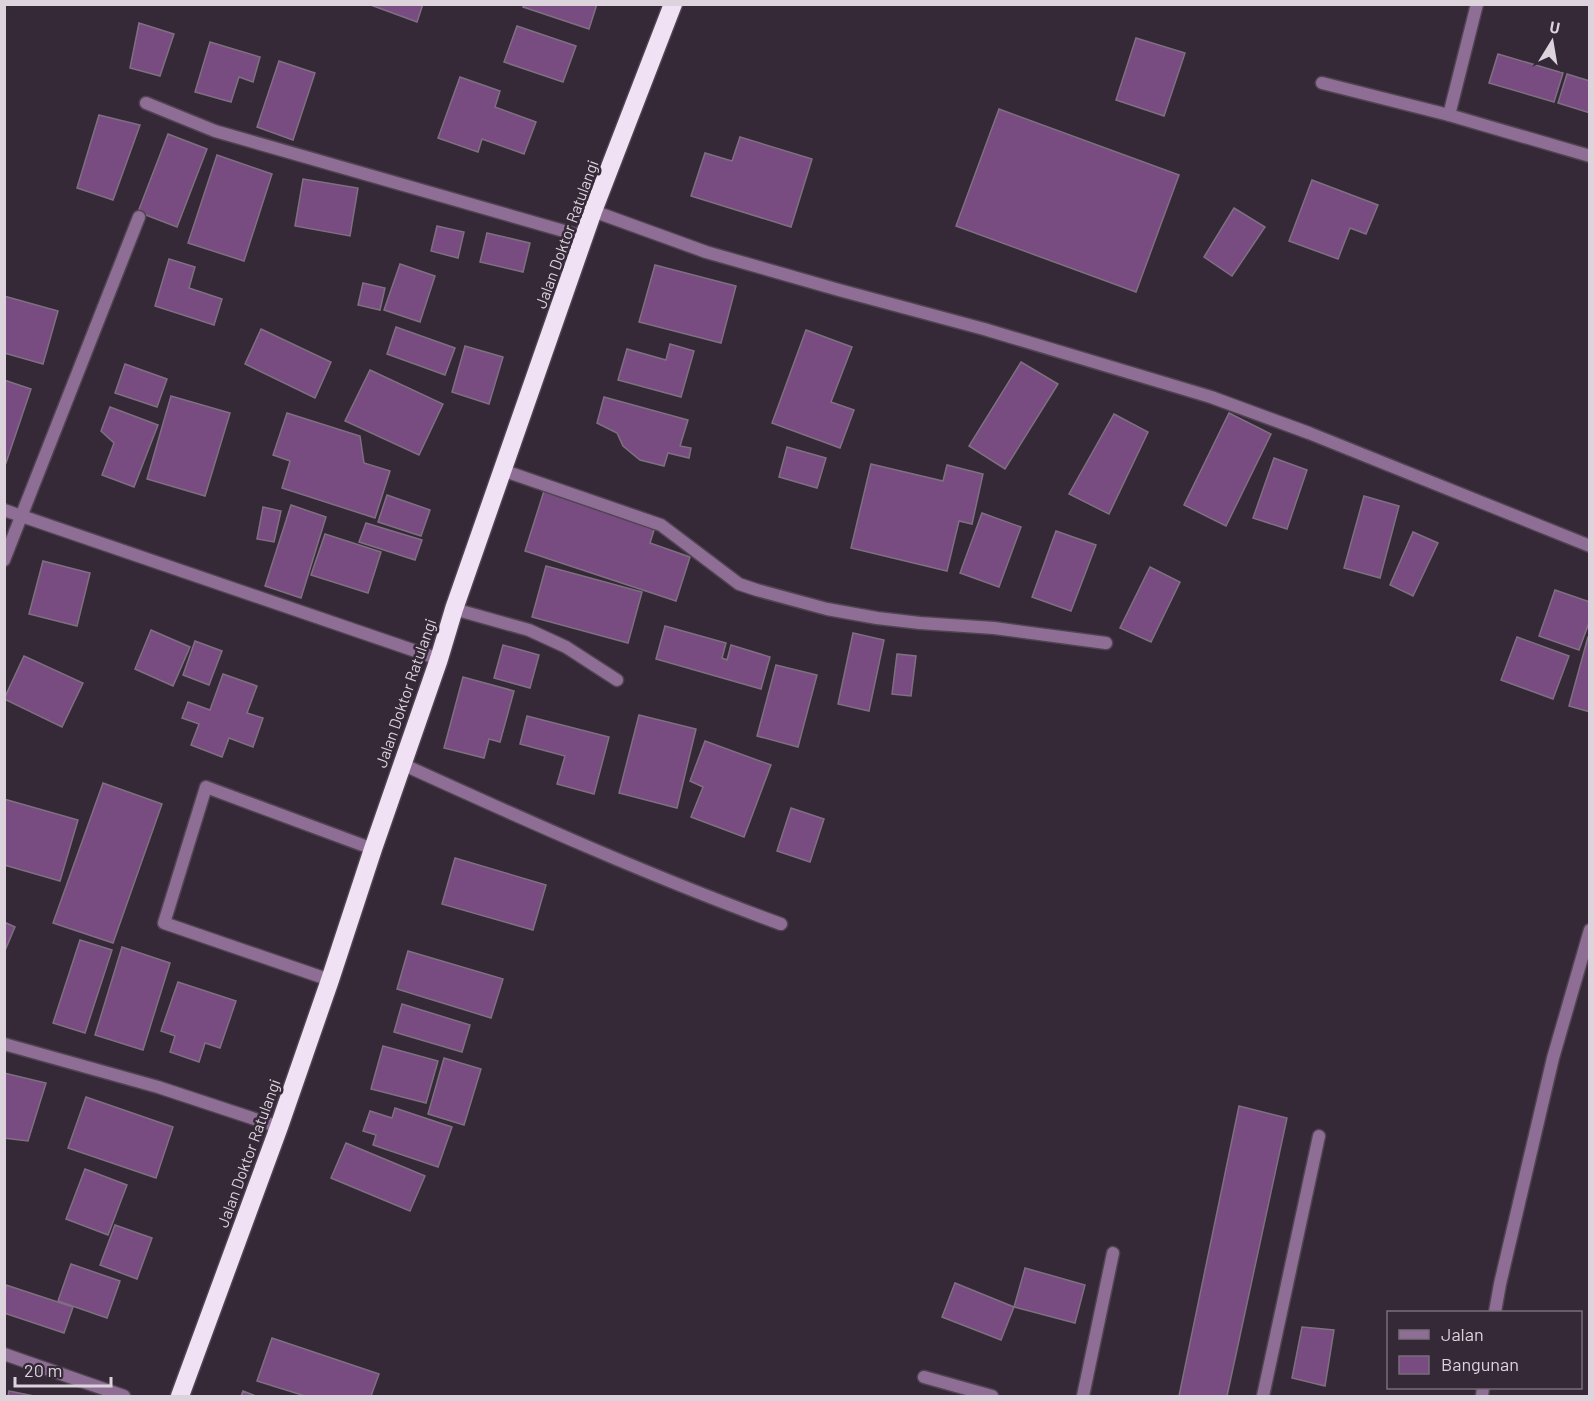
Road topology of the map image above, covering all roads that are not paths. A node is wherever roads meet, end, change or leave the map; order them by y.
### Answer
1 (673, 4) edge
2 (1477, 4) edge
3 (1322, 83) dead end
4 (146, 103) dead end
5 (1449, 115) junction
6 (1590, 156) edge
7 (593, 211) junction
8 (139, 217) dead end
9 (585, 237) junction
10 (502, 470) junction
11 (4, 510) edge
12 (21, 517) junction
13 (1590, 546) edge
14 (4, 560) edge
15 (454, 609) junction
16 (1106, 643) dead end
17 (439, 660) junction
18 (618, 680) dead end
19 (402, 764) junction
20 (373, 849) junction
21 (781, 924) dead end
22 (1590, 930) edge
23 (330, 980) junction
24 (4, 1044) edge
25 (279, 1127) junction
26 (1319, 1136) dead end
27 (1113, 1253) dead end
28 (1496, 1311) edge
29 (4, 1354) edge
30 (924, 1377) dead end
31 (124, 1396) edge
32 (180, 1396) edge
33 (992, 1396) edge
34 (1083, 1396) edge
35 (1263, 1396) edge

1 - 7 highway, Jalan Doktor Ratulangi
2 - 5 street
3 - 5 street
4 - 9 street
5 - 6 street
7 - 9 highway, Jalan Doktor Ratulangi
7 - 13 street
8 - 12 street
9 - 10 highway, Jalan Doktor Ratulangi
10 - 15 highway, Jalan Doktor Ratulangi
10 - 16 street
11 - 12 street
12 - 14 street
12 - 17 street
15 - 17 highway, Jalan Doktor Ratulangi
15 - 18 street
17 - 19 highway, Jalan Doktor Ratulangi
19 - 20 highway, Jalan Doktor Ratulangi
19 - 21 street
20 - 23 highway, Jalan Doktor Ratulangi
20 - 23 street
22 - 28 street
23 - 25 highway, Jalan Doktor Ratulangi
24 - 25 street
25 - 32 highway, Jalan Doktor Ratulangi
26 - 35 street
27 - 34 street
29 - 31 street
30 - 33 street

